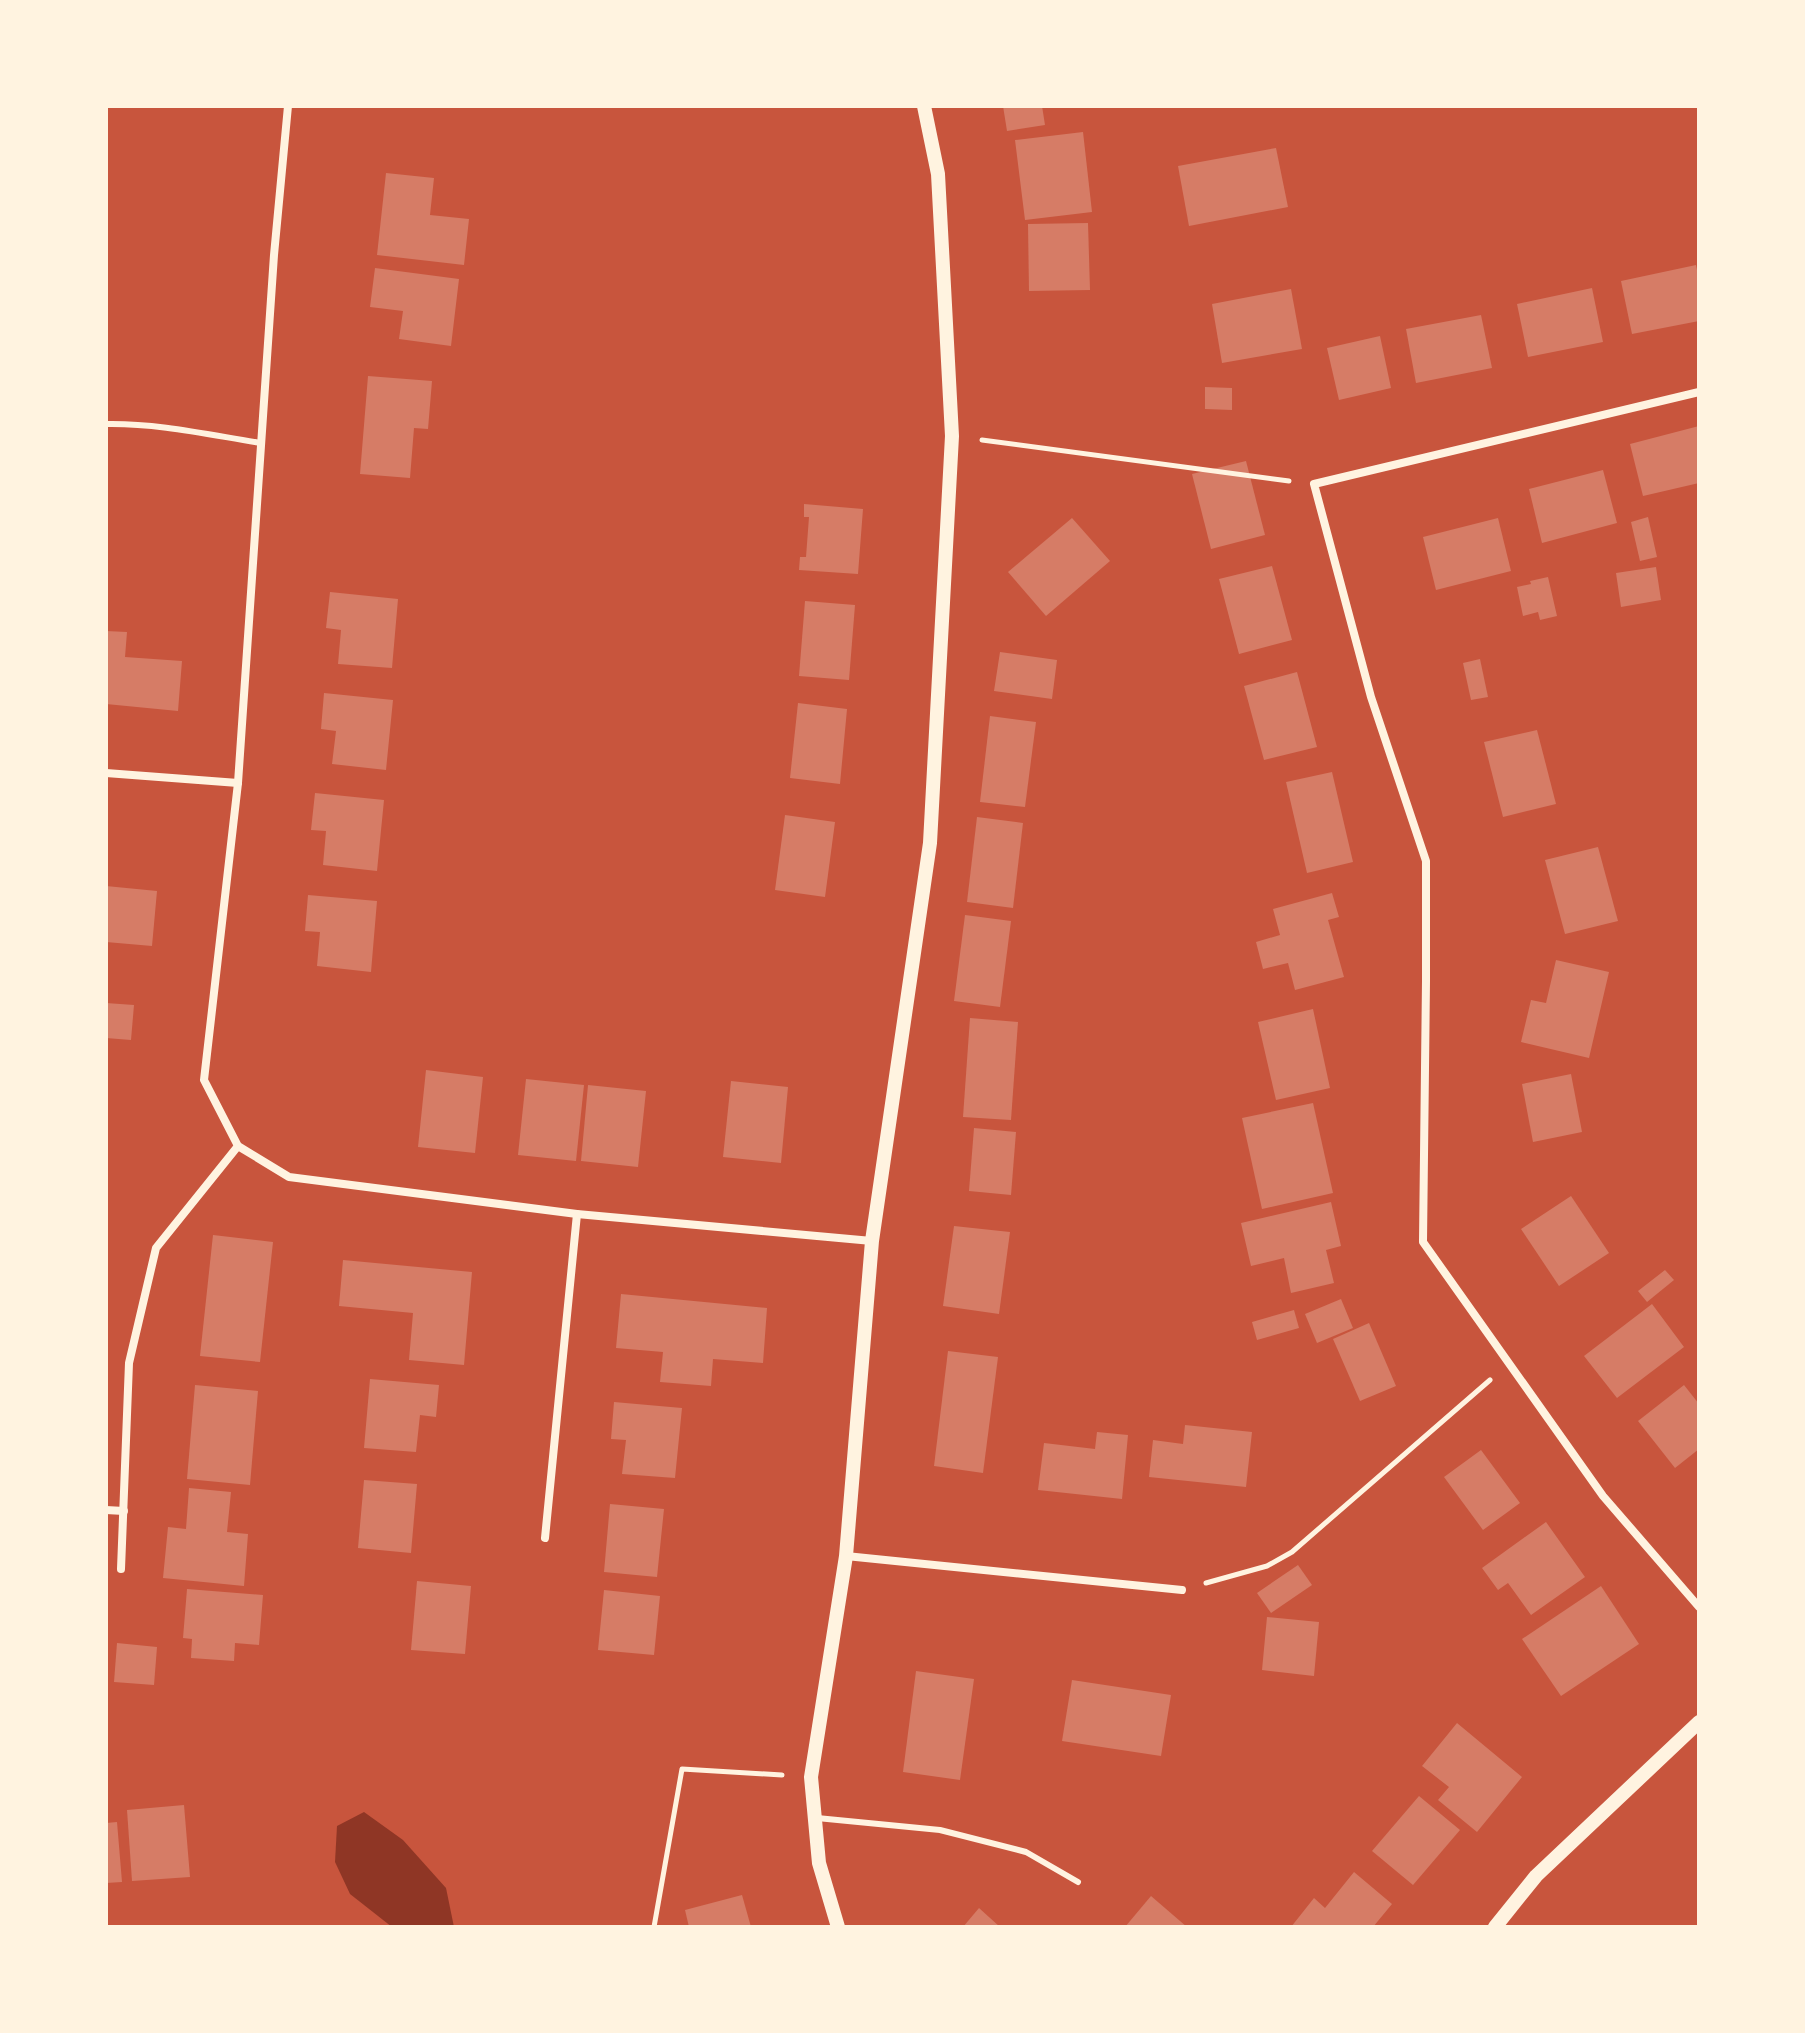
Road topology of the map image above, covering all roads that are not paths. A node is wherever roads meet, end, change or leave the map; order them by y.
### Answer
1 (288, 106) edge
2 (924, 106) edge
3 (1699, 392) edge
4 (106, 424) edge
5 (261, 443) junction
6 (106, 773) edge
7 (238, 783) junction
8 (238, 1146) junction
9 (577, 1214) junction
10 (872, 1241) junction
11 (106, 1510) edge
12 (124, 1511) junction
13 (545, 1538) dead end
14 (846, 1556) junction
15 (121, 1569) dead end
16 (1182, 1590) road end
17 (1699, 1607) edge
18 (1699, 1722) edge
19 (815, 1818) junction
20 (1078, 1882) dead end
21 (838, 1927) edge
22 (1495, 1927) edge

1 - 5 street
2 - 10 street
3 - 17 street
4 - 5 lane
5 - 7 street
6 - 7 street
7 - 8 street
8 - 9 street
8 - 12 street
9 - 10 street
9 - 13 street
10 - 14 street
11 - 12 street
12 - 15 street
14 - 16 street
14 - 19 street
18 - 22 street
19 - 20 lane
19 - 21 street

